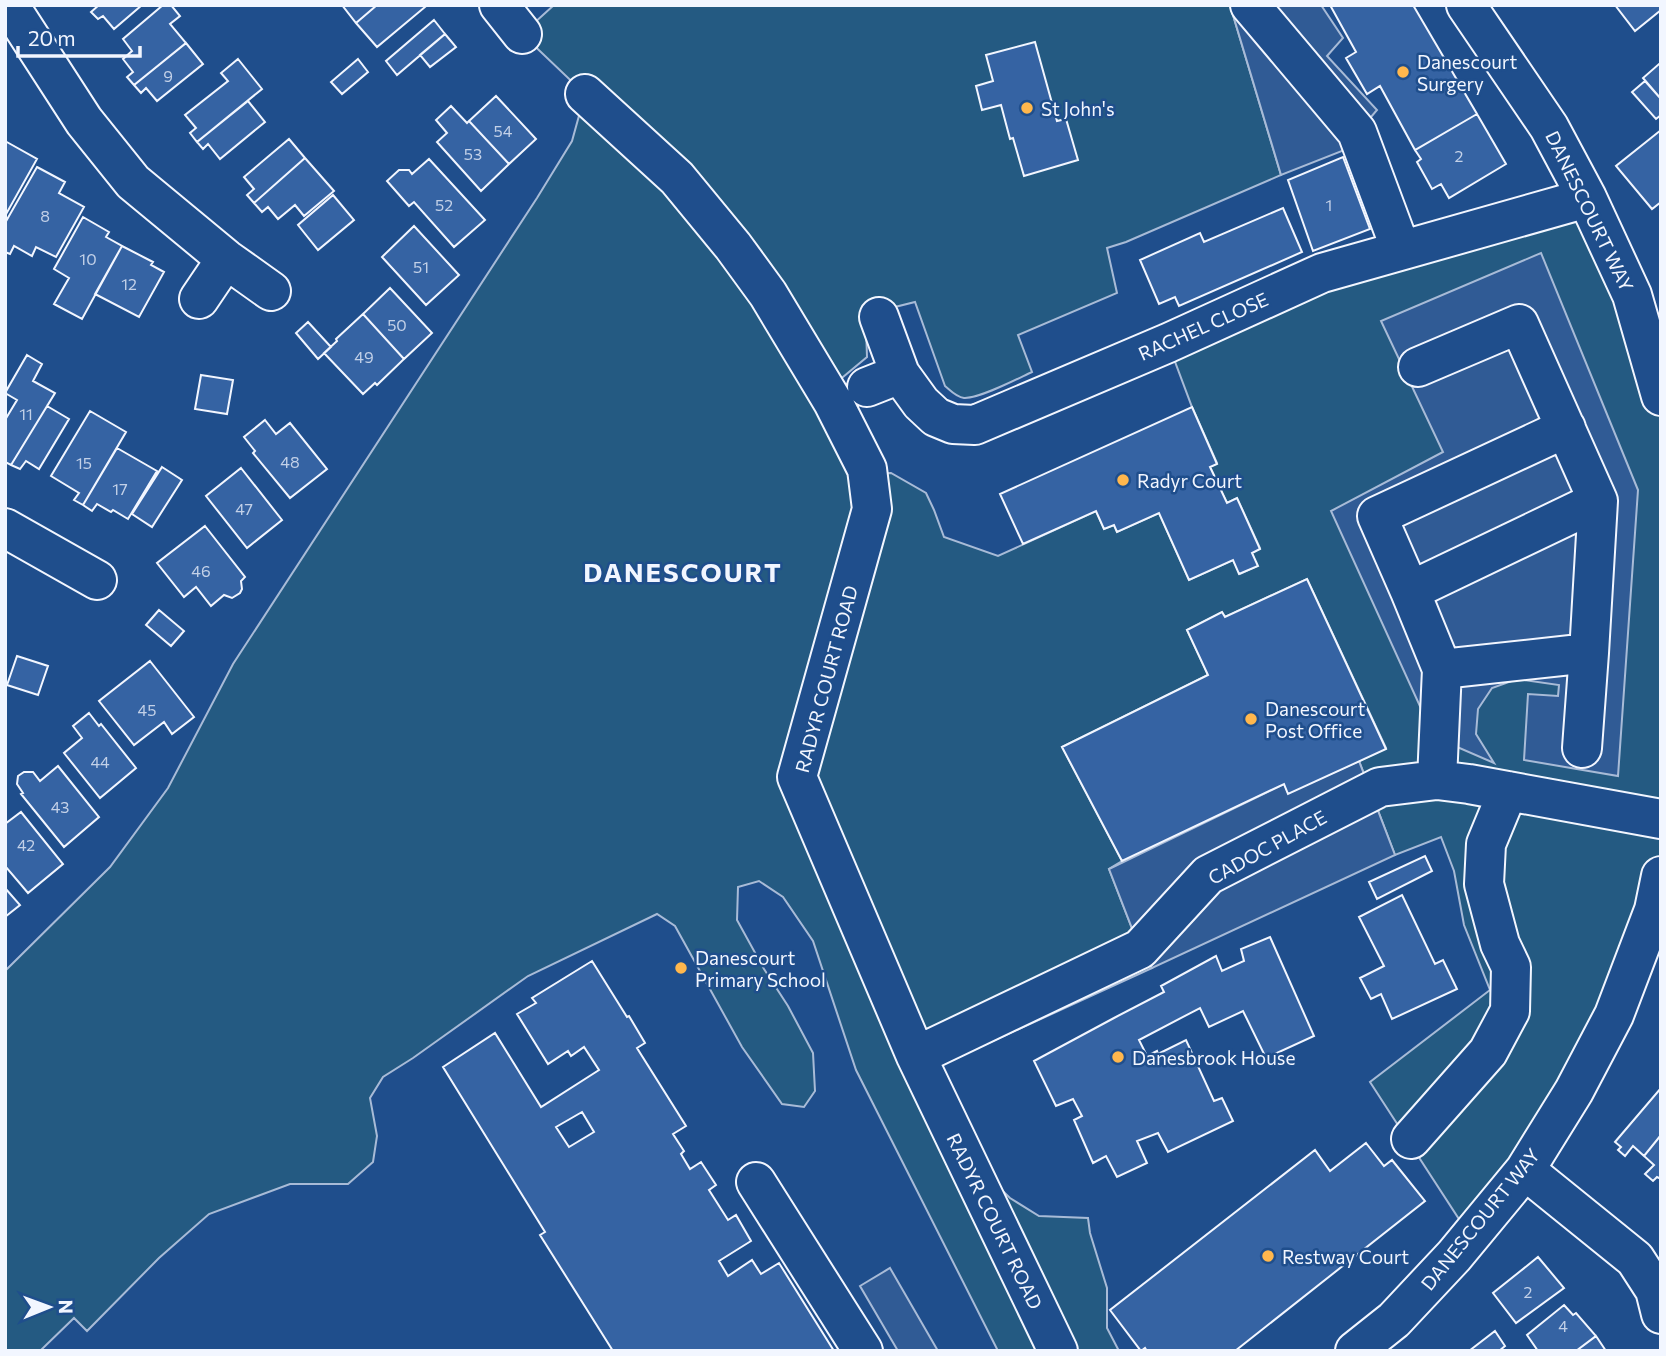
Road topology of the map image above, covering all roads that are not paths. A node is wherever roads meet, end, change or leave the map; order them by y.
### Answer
1 (9, 5) edge
2 (1250, 5) edge
3 (1466, 5) edge
4 (585, 94) dead end
5 (1587, 198) junction
6 (1401, 250) junction
7 (226, 258) junction
8 (1646, 287) edge
9 (271, 290) dead end
10 (199, 299) dead end
11 (879, 317) dead end
12 (1418, 367) dead end
13 (1661, 396) edge
14 (1566, 428) junction
15 (1598, 501) junction
16 (5, 528) edge
17 (97, 580) dead end
18 (1410, 591) junction
19 (1589, 653) junction
20 (1442, 669) junction
21 (1582, 748) dead end
22 (1437, 780) junction
23 (1508, 791) junction
24 (1661, 819) edge
25 (1661, 876) edge
26 (916, 1056) junction
27 (1411, 1139) dead end
28 (1525, 1170) junction
29 (756, 1182) dead end
30 (1661, 1314) edge
31 (863, 1351) edge
32 (1058, 1351) edge
33 (1355, 1351) edge

1 - 7 street
2 - 6 street
3 - 5 street, DANESCOURT WAY
4 - 26 street, RADYR COURT ROAD
5 - 6 street, RACHEL CLOSE
5 - 8 street, DANESCOURT WAY
6 - 11 street, RACHEL CLOSE
7 - 9 street
7 - 10 street
8 - 13 street, DANESCOURT WAY
12 - 14 street
14 - 15 street
14 - 18 street
15 - 18 street
15 - 19 street
16 - 17 street
18 - 20 street
19 - 20 street
19 - 21 street
20 - 22 street
22 - 23 street, CADOC PLACE
22 - 26 street, CADOC PLACE
23 - 24 street, CADOC PLACE
23 - 27 street
25 - 28 street, DANESCOURT WAY
26 - 32 street, RADYR COURT ROAD
28 - 30 street
28 - 33 street, DANESCOURT WAY
29 - 31 street

